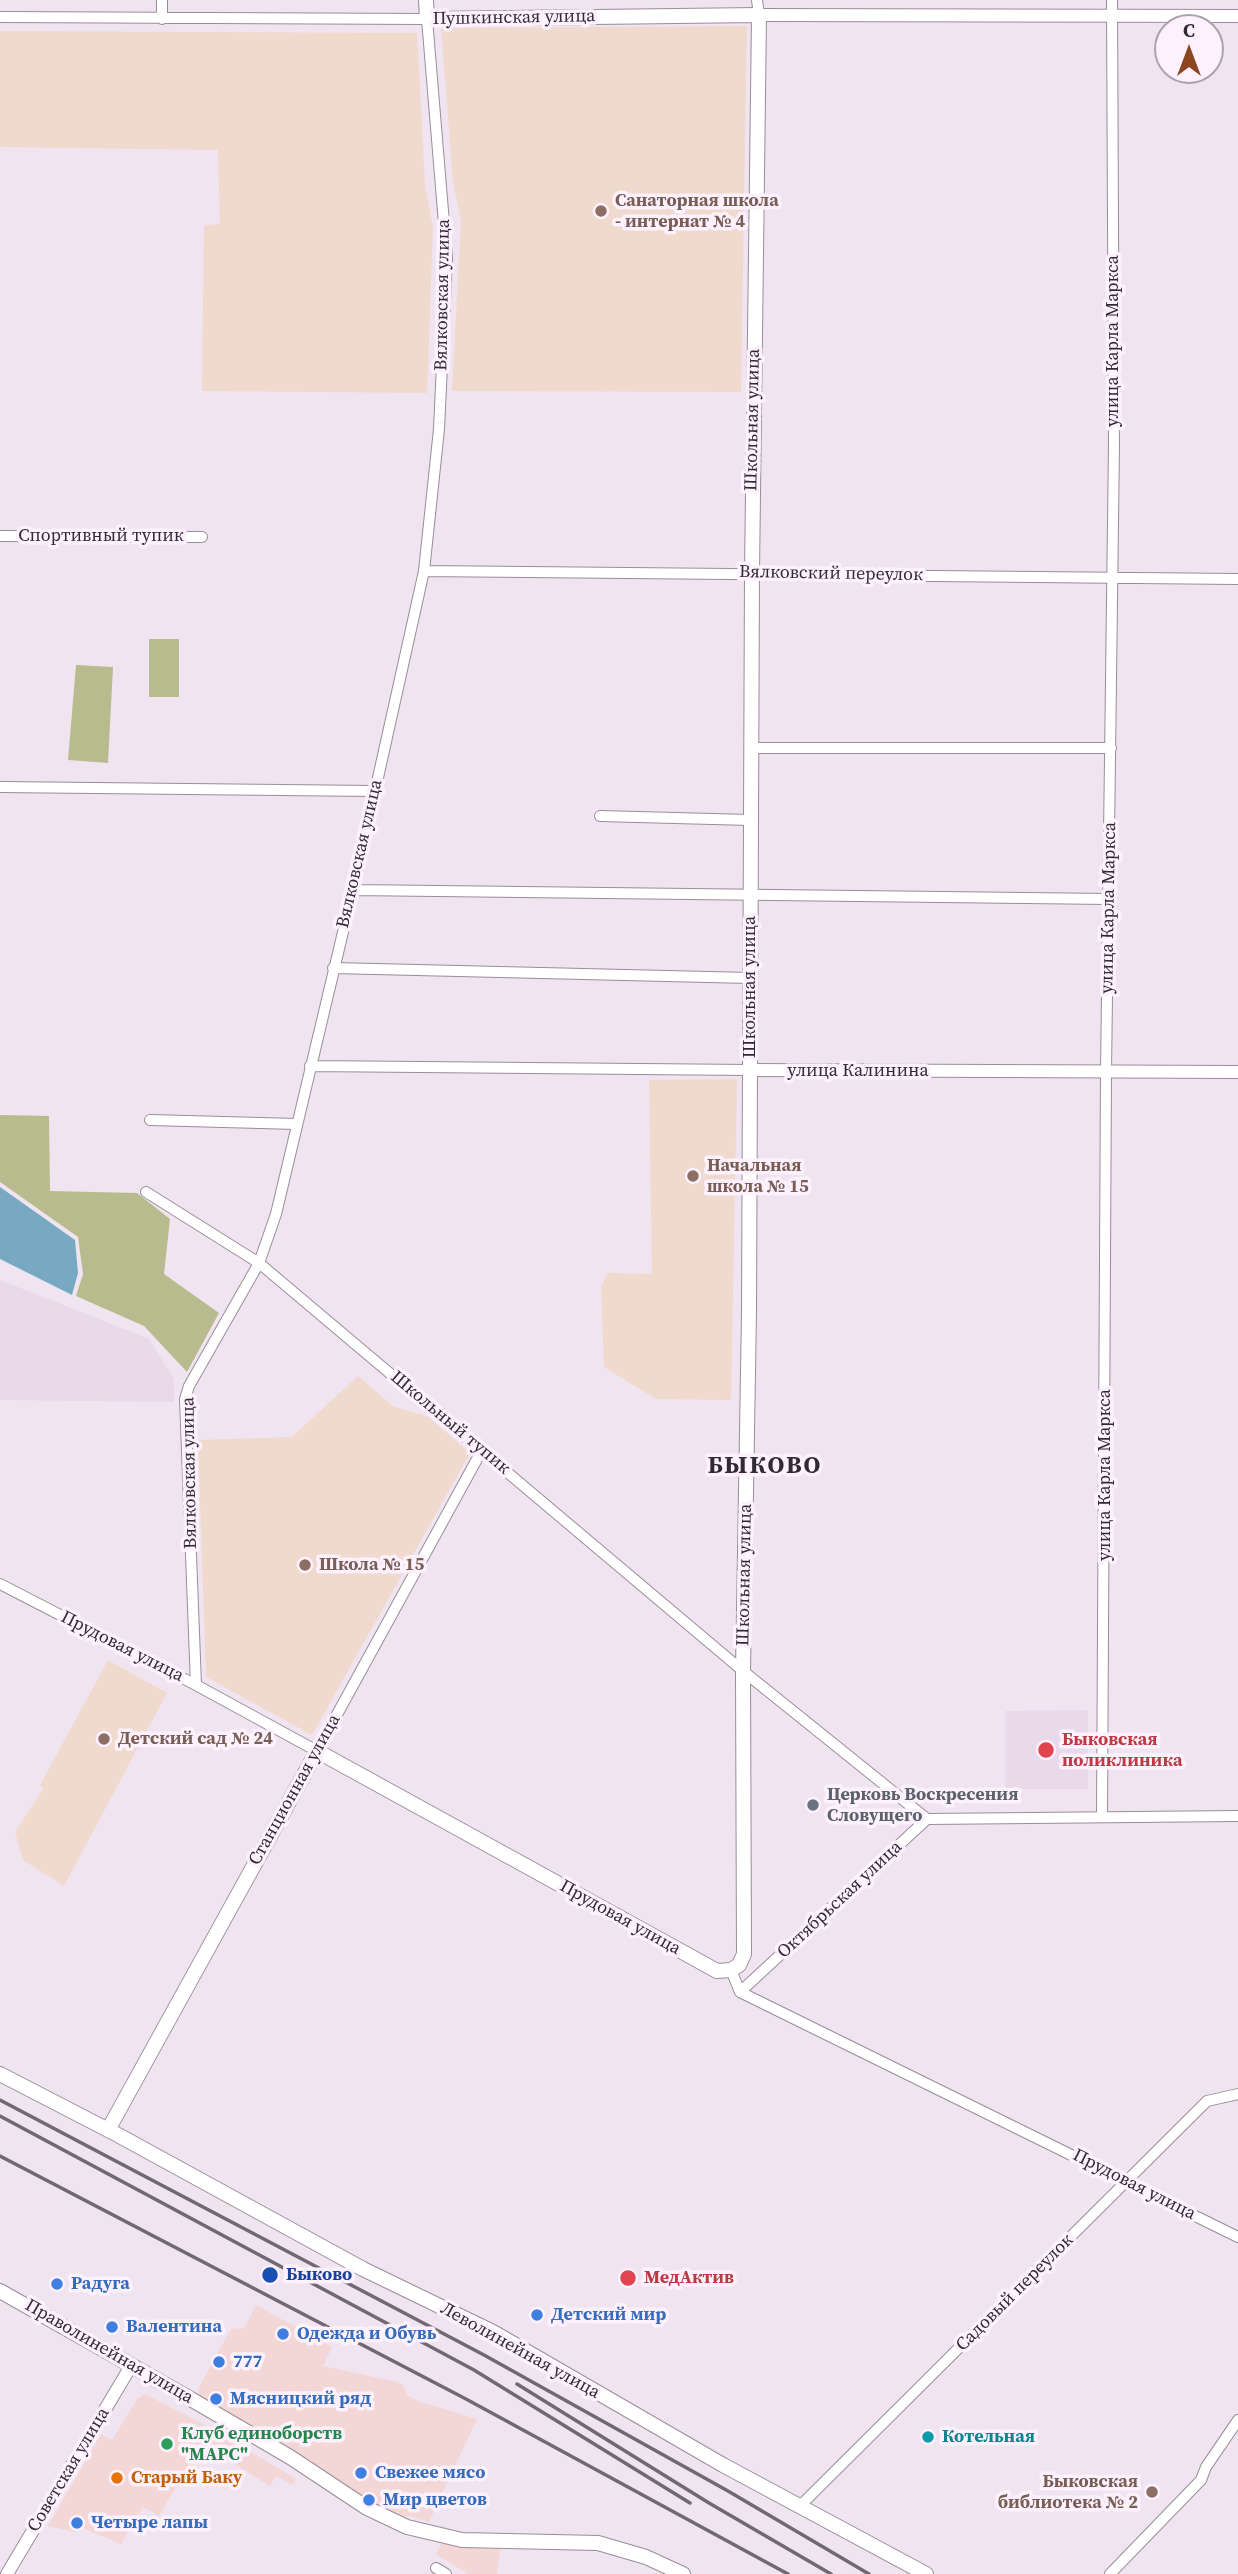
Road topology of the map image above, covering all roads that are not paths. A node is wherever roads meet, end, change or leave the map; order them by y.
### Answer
1 (162, 0) edge
2 (426, 0) edge
3 (1112, 0) edge
4 (758, 7) edge
5 (1113, 15) junction
6 (1238, 16) edge
7 (0, 17) edge
8 (162, 19) junction
9 (427, 19) junction
10 (0, 536) edge
11 (202, 537) dead end
12 (424, 571) junction
13 (752, 572) junction
14 (1113, 578) junction
15 (1238, 579) edge
16 (751, 748) junction
17 (1111, 748) junction
18 (0, 787) edge
19 (374, 791) junction
20 (600, 816) dead end
21 (750, 820) junction
22 (353, 890) junction
23 (751, 894) junction
24 (1109, 900) junction
25 (333, 968) junction
26 (750, 978) junction
27 (310, 1066) junction
28 (749, 1070) junction
29 (1106, 1072) junction
30 (1238, 1072) edge
31 (150, 1120) dead end
32 (297, 1124) junction
33 (146, 1192) dead end
34 (259, 1263) junction
35 (482, 1450) junction
36 (0, 1584) edge
37 (743, 1671) junction
38 (196, 1685) junction
39 (317, 1751) junction
40 (1102, 1815) junction
41 (1238, 1815) edge
42 (927, 1819) junction
43 (731, 1970) junction
44 (740, 1992) junction
45 (0, 2074) edge
46 (1238, 2094) edge
47 (108, 2130) junction
48 (1128, 2181) junction
49 (1238, 2237) edge
50 (0, 2291) edge
51 (131, 2366) junction
52 (1238, 2420) edge
53 (800, 2506) junction
54 (436, 2568) dead end
55 (7, 2574) edge
56 (446, 2574) edge
57 (683, 2574) edge
58 (926, 2574) edge
59 (1110, 2574) edge

1 - 8 street
2 - 9 main road, Вялковская улица
3 - 5 street, улица Карла Маркса
4 - 5 street, Пушкинская улица
4 - 9 main road, Пушкинская улица
4 - 13 main road, Школьная улица
5 - 6 street, Пушкинская улица
5 - 14 street, улица Карла Маркса
7 - 8 street, Пушкинская улица
8 - 9 street, Пушкинская улица
9 - 12 street, Вялковская улица
10 - 11 street, Спортивный тупик
12 - 13 street, Вялковский переулок
12 - 19 street, Вялковская улица
13 - 14 street, Вялковский переулок
13 - 16 main road, Школьная улица
14 - 15 street, Вялковский переулок
14 - 17 street, улица Карла Маркса
16 - 17 street
16 - 21 main road, Школьная улица
17 - 24 street, улица Карла Маркса
18 - 19 street
19 - 22 street, Вялковская улица
20 - 21 street
21 - 23 main road, Школьная улица
22 - 23 street
22 - 25 street, Вялковская улица
23 - 24 street
23 - 26 main road, Школьная улица
24 - 29 street, улица Карла Маркса
25 - 26 street
25 - 27 street, Вялковская улица
26 - 28 main road, Школьная улица
27 - 28 street, улица Калинина
27 - 32 street, Вялковская улица
28 - 29 street, улица Калинина
28 - 37 main road, Школьная улица
29 - 30 street, улица Калинина
29 - 40 street, улица Карла Маркса
31 - 32 street
32 - 34 street, Вялковская улица
33 - 34 street, Школьный тупик
34 - 35 street, Школьный тупик
34 - 38 street, Вялковская улица
35 - 37 street, Школьный тупик
35 - 39 street, Станционная улица
36 - 38 street, Прудовая улица
37 - 42 street, Школьный тупик
37 - 43 main road, Школьная улица
38 - 39 street, Прудовая улица
39 - 43 main road, Прудовая улица
39 - 47 main road, Станционная улица
40 - 41 street
40 - 42 street
42 - 44 street, Октябрьская улица
43 - 44 street
44 - 48 street, Прудовая улица
45 - 47 main road, Леволинейная улица
46 - 48 street, Садовый переулок
47 - 53 main road, Леволинейная улица
48 - 49 street, Прудовая улица
48 - 53 street, Садовый переулок
50 - 51 main road, Праволинейная улица
51 - 55 street, Советская улица
51 - 57 main road, Праволинейная улица
52 - 59 street
53 - 58 main road, Леволинейная улица
54 - 56 street

